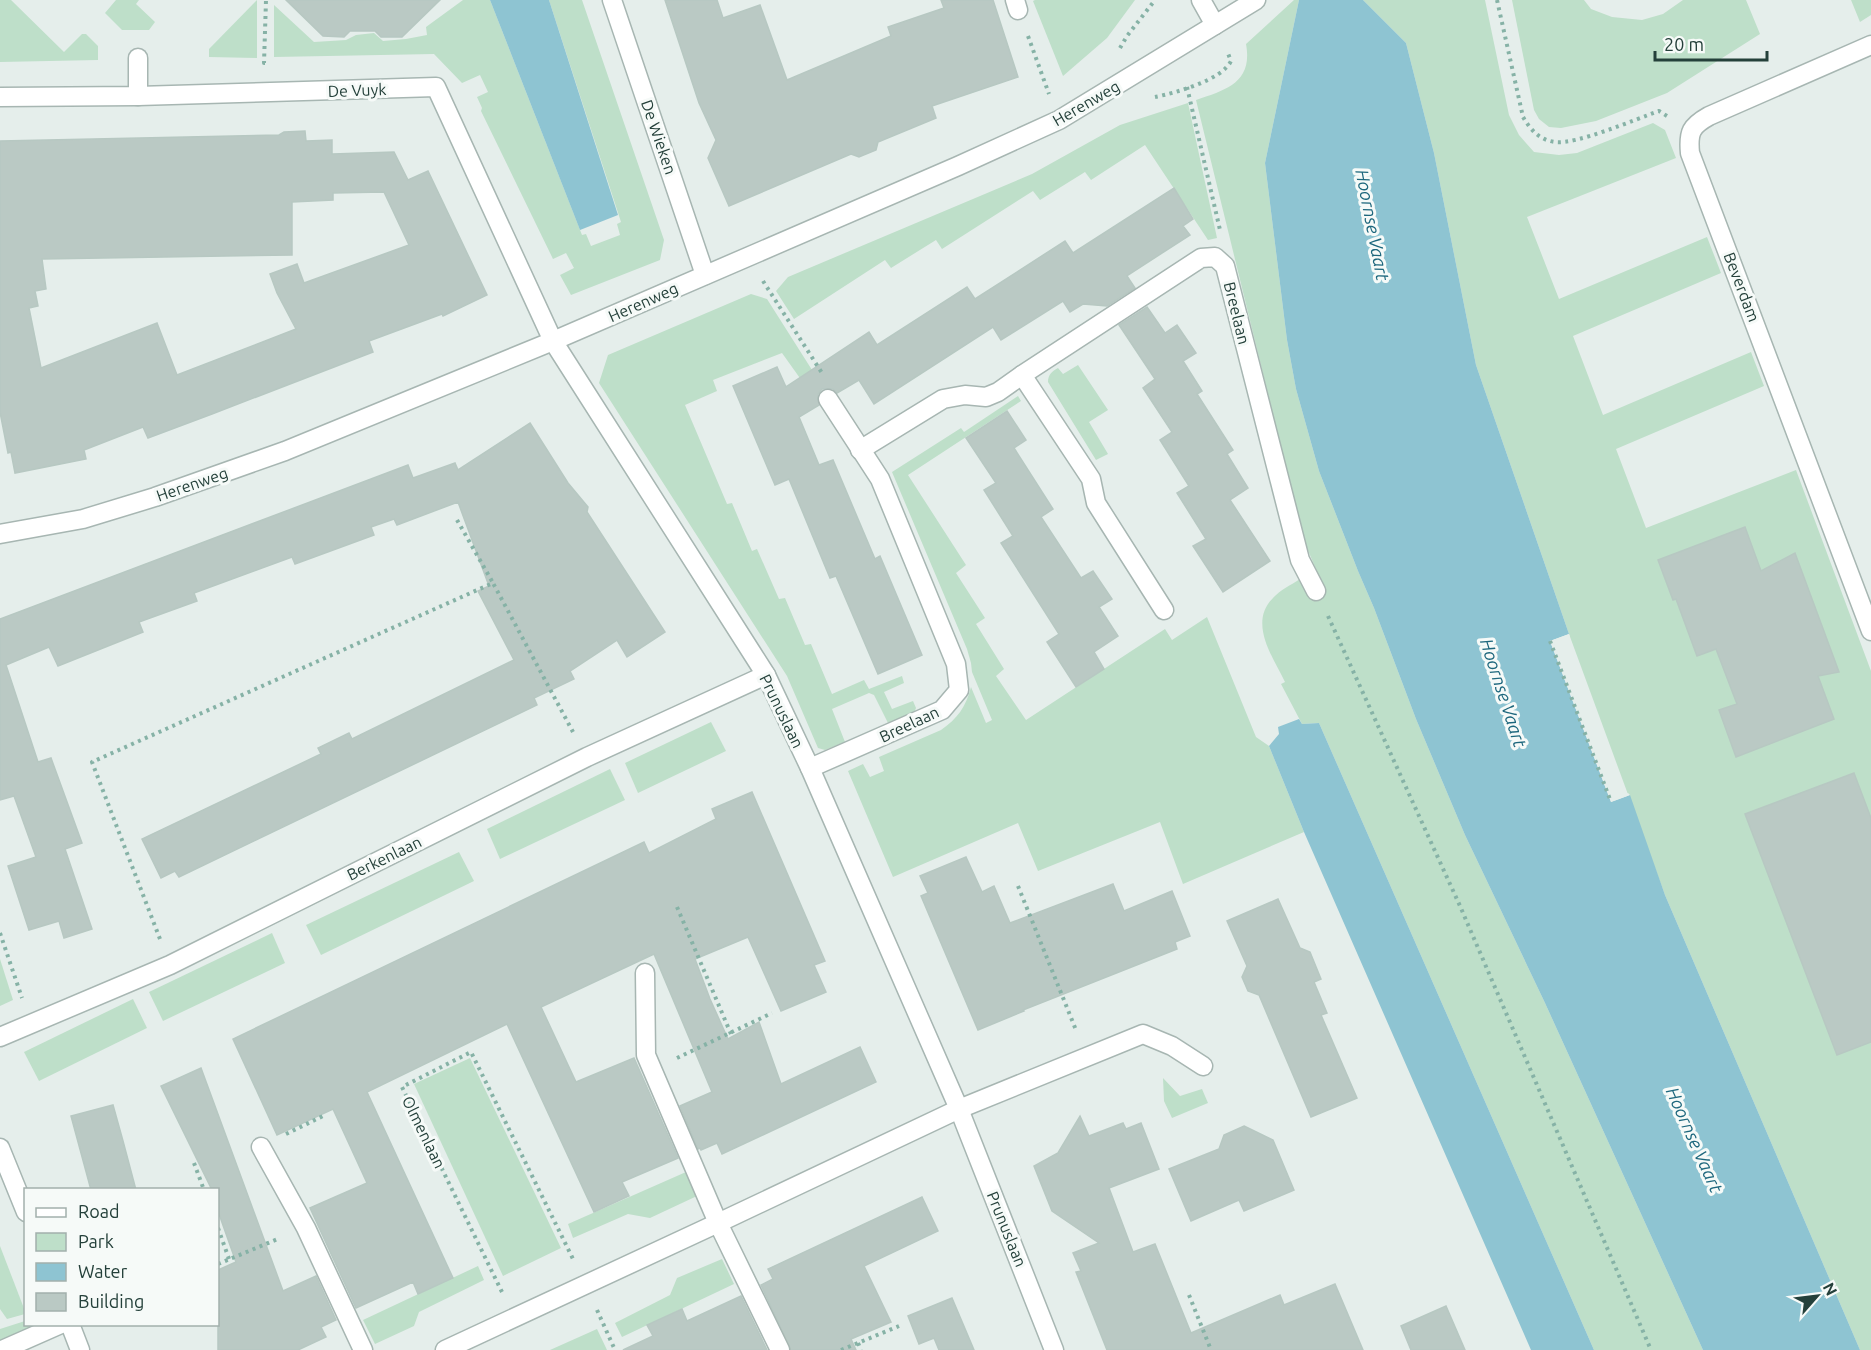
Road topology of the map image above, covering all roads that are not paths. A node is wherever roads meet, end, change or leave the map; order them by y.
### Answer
1 (612, 0) edge
2 (1201, 0) edge
3 (1256, 0) edge
4 (1215, 25) junction
5 (1871, 45) edge
6 (138, 58) dead end
7 (138, 96) junction
8 (0, 97) edge
9 (705, 275) junction
10 (553, 340) junction
11 (1022, 375) junction
12 (828, 399) road end
13 (860, 450) junction
14 (0, 534) edge
15 (1316, 591) road end
16 (1164, 610) dead end
17 (1871, 631) edge
18 (766, 675) junction
19 (810, 768) junction
20 (645, 973) dead end
21 (0, 1037) edge
22 (1203, 1066) dead end
23 (959, 1109) junction
24 (261, 1147) road end
25 (0, 1148) edge
26 (24, 1207) edge
27 (718, 1224) junction
28 (56, 1326) edge
29 (71, 1326) edge
30 (2, 1350) edge
31 (80, 1350) edge
32 (363, 1350) edge
33 (445, 1350) edge
34 (780, 1350) edge
35 (1054, 1350) edge

1 - 9 street, De Wieken
2 - 4 street
3 - 4 street, Herenweg
4 - 9 street, Herenweg
5 - 17 street, Beverdam
6 - 7 street
7 - 8 street, De Vuyk
7 - 10 street, De Vuyk
9 - 10 street, Herenweg
10 - 14 street, Herenweg
10 - 18 street, Prunuslaan
11 - 13 street
11 - 15 street, Breelaan
11 - 16 street
12 - 13 street, Breelaan
13 - 19 street, Breelaan
18 - 19 street, Prunuslaan
18 - 21 street, Berkenlaan
19 - 23 street, Prunuslaan
20 - 27 street
22 - 23 street
23 - 27 street
23 - 35 street, Prunuslaan
24 - 32 street
25 - 26 street
27 - 33 street
27 - 34 street
28 - 30 street
29 - 31 street

